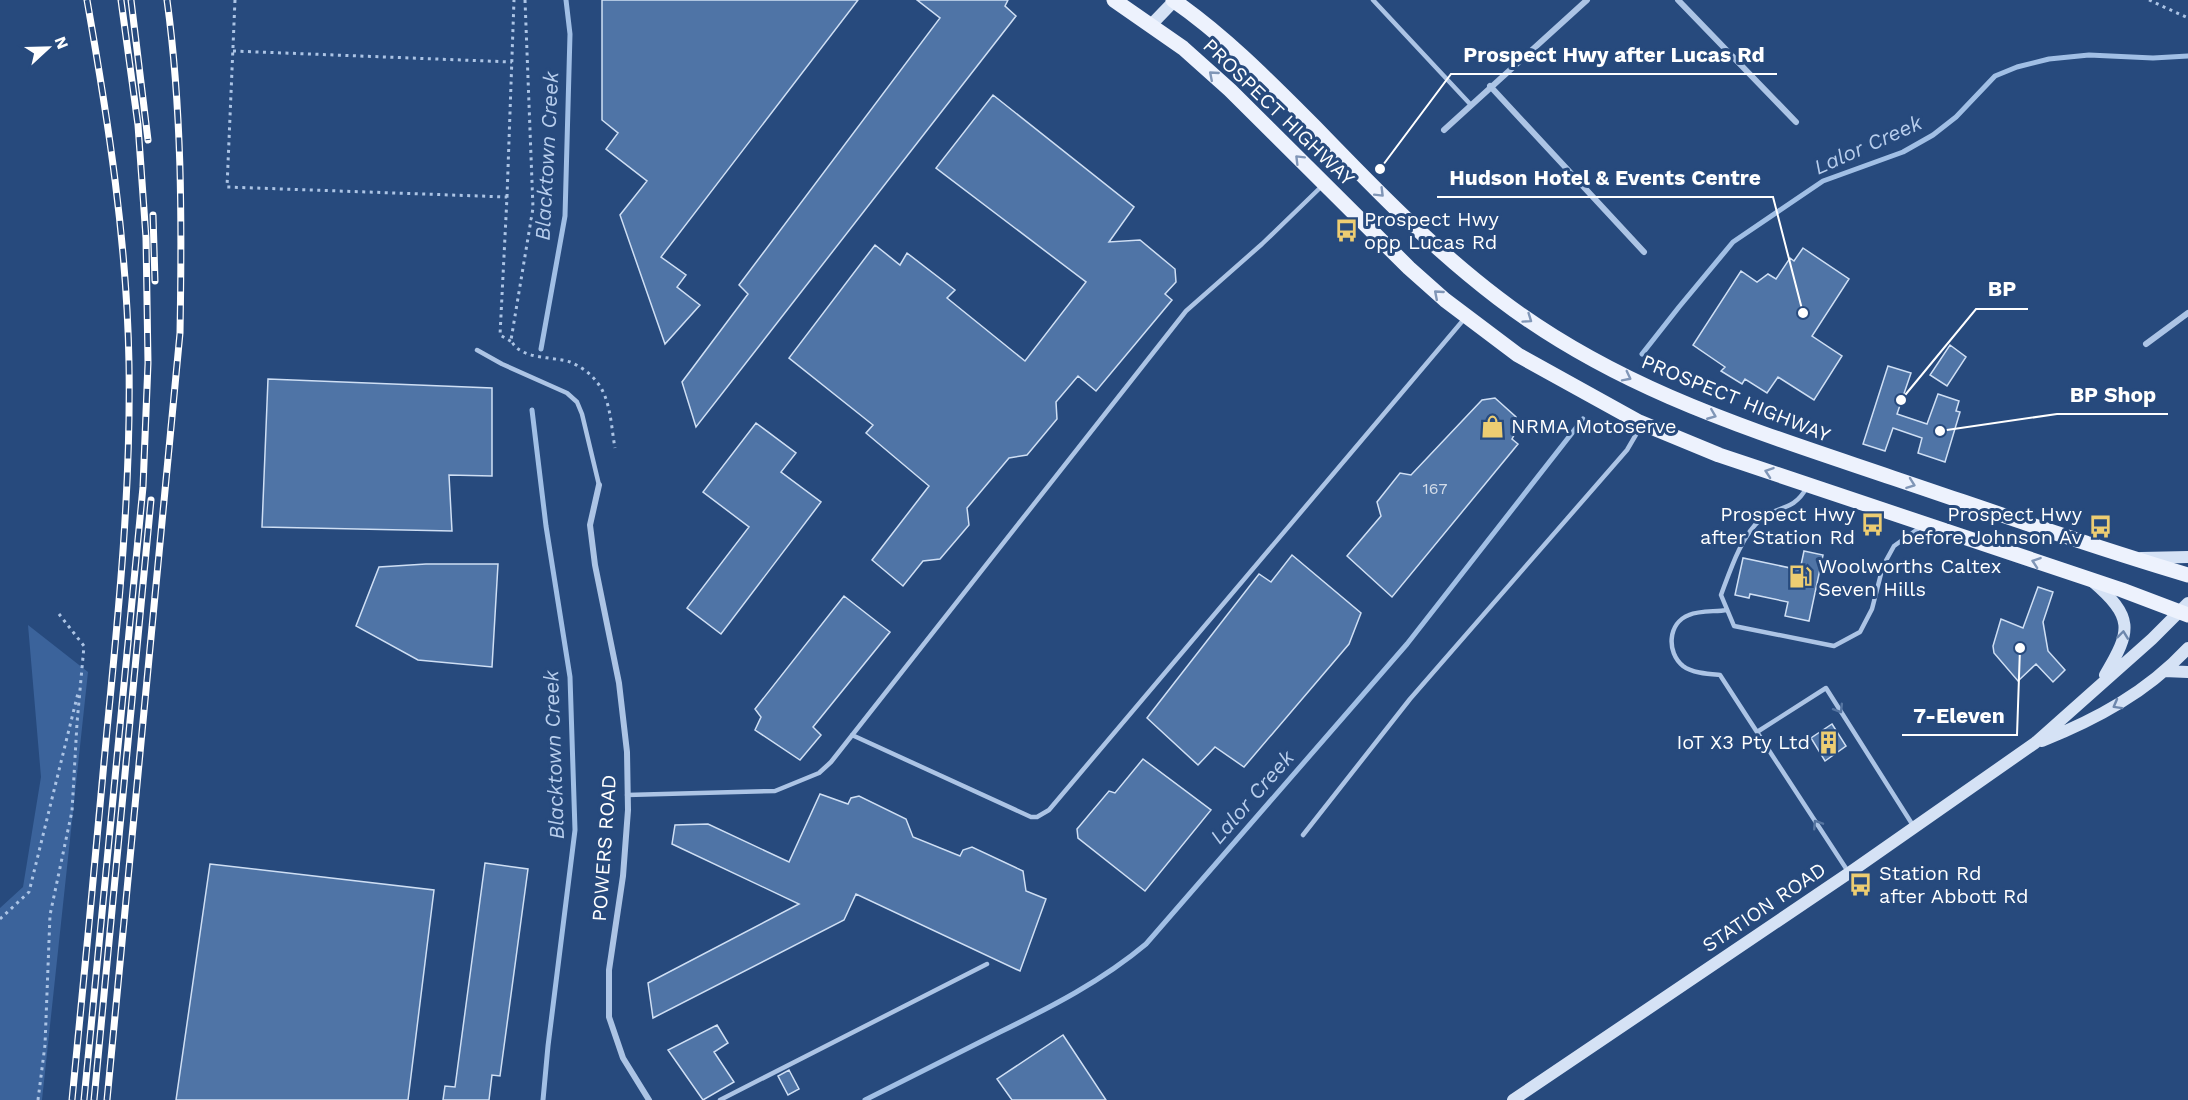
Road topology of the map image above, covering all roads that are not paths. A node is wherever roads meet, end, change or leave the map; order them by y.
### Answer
1 (1114, 0) edge
2 (1174, 0) edge
3 (1373, 0) edge
4 (1587, 0) edge
5 (1678, 0) edge
6 (1151, 25) junction
7 (1490, 86) junction
8 (1471, 105) junction
9 (1796, 122) dead end
10 (1444, 130) dead end
11 (1324, 184) junction
12 (1644, 252) dead end
13 (2188, 313) edge
14 (1467, 317) junction
15 (2146, 344) dead end
16 (477, 350) dead end
17 (1643, 423) junction
18 (599, 485) joint
19 (1808, 485) junction
20 (1924, 524) junction
21 (2188, 557) edge
22 (2131, 558) junction
23 (2188, 575) edge
24 (2091, 581) junction
25 (1727, 610) junction
26 (2185, 610) edge
27 (2188, 648) edge
28 (2164, 671) junction
29 (2188, 672) edge
30 (2098, 687) junction
31 (1757, 732) junction
32 (852, 735) junction
33 (2035, 743) junction
34 (627, 795) junction
35 (1914, 827) junction
36 (1303, 835) dead end
37 (1849, 873) junction
38 (987, 964) dead end
39 (649, 1100) edge
40 (720, 1100) edge
41 (1513, 1100) edge

1 - 6 main road, PROSPECT HIGHWAY
2 - 6 main road
2 -> 22 main road, PROSPECT HIGHWAY
3 - 8 lane
4 - 7 street
5 - 9 street
11 -> 6 main road, PROSPECT HIGHWAY
7 - 8 street
7 - 12 street
8 - 10 street
14 -> 11 main road, PROSPECT HIGHWAY
11 - 32 lane
13 - 15 street
14 - 17 main road, PROSPECT HIGHWAY
14 - 32 lane
16 - 18 lane
19 -> 17 main road, PROSPECT HIGHWAY
17 - 36 lane
18 - 34 street, POWERS ROAD
19 - 20 main road, PROSPECT HIGHWAY
19 - 25 lane
24 -> 20 main road, PROSPECT HIGHWAY
20 - 25 lane
21 - 22 main road
22 - 23 main road, PROSPECT HIGHWAY
24 - 26 main road, PROSPECT HIGHWAY
30 -> 24 main road
25 - 31 lane
26 - 30 main road, STATION ROAD
27 - 28 main road, STATION ROAD
28 - 29 main road
28 -> 33 main road, STATION ROAD
30 - 33 main road, STATION ROAD
31 -> 35 lane
37 -> 31 lane
32 - 34 lane
33 - 35 main road, STATION ROAD
34 - 39 street, POWERS ROAD
35 - 37 main road, STATION ROAD
37 - 41 main road, STATION ROAD
38 - 40 lane

